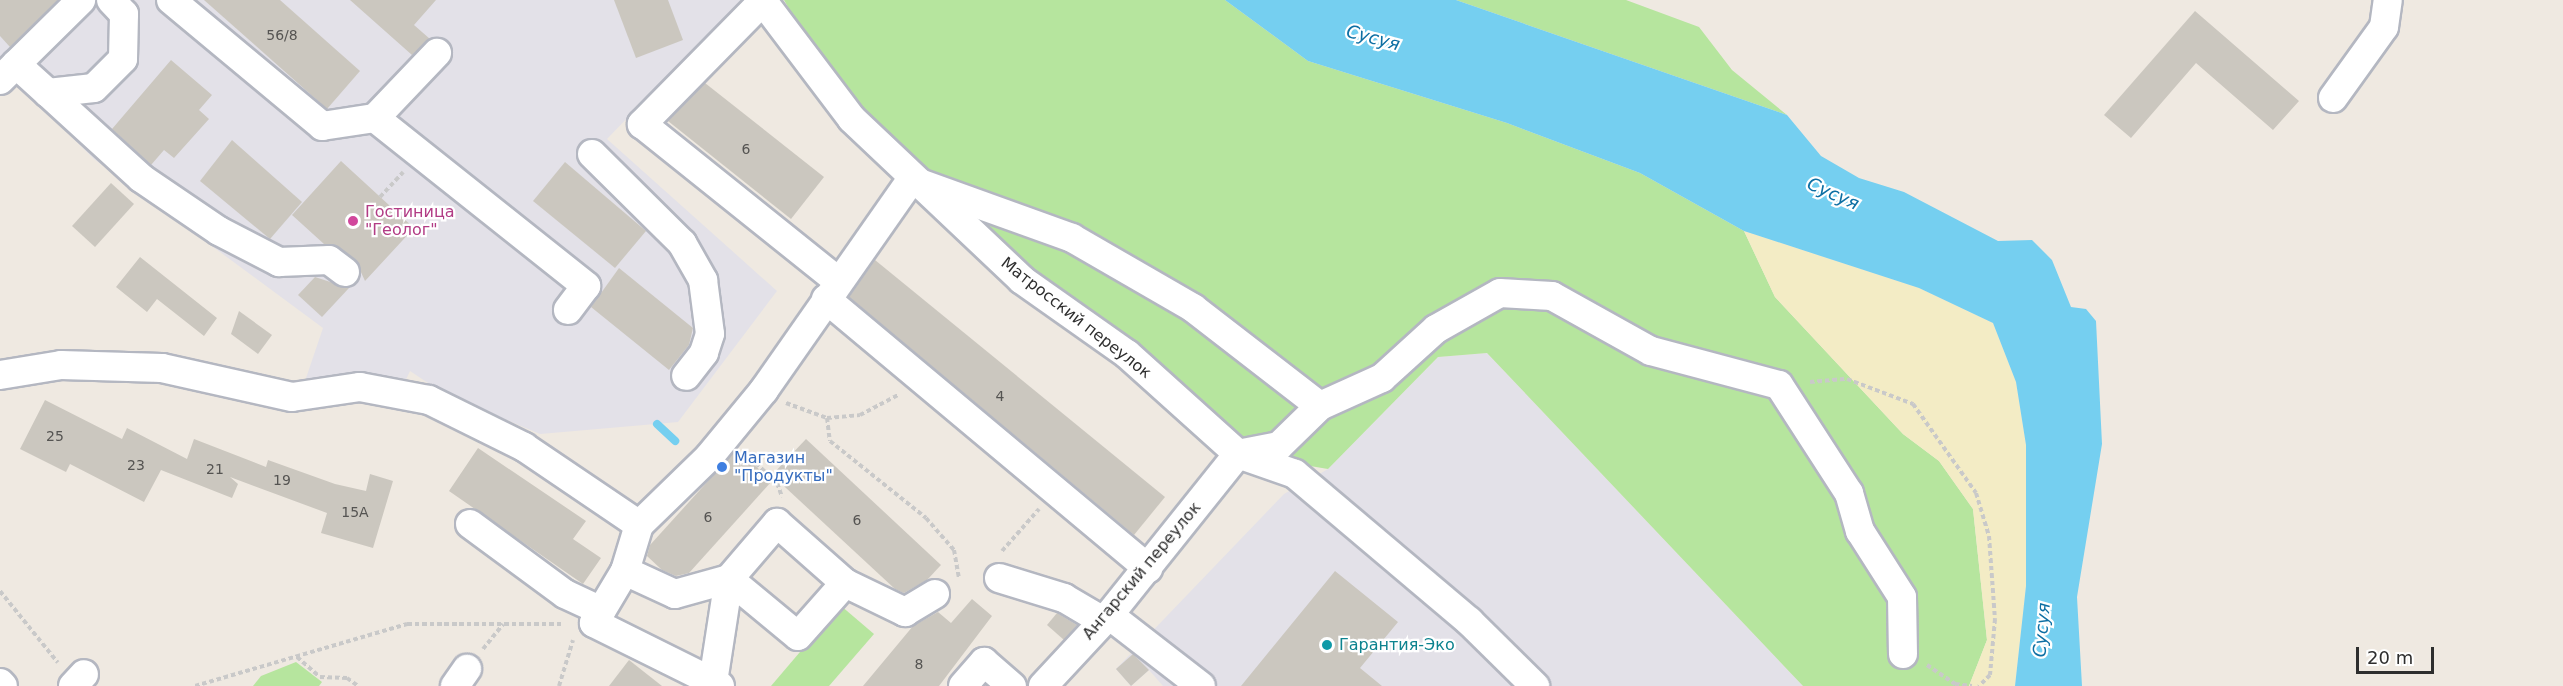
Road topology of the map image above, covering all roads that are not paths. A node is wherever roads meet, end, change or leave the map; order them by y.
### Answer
1 (81, 0) edge
2 (111, 0) edge
3 (171, 0) edge
4 (763, 0) edge
5 (2388, 0) edge
6 (437, 53) dead end
7 (8, 72) edge
8 (48, 93) junction
9 (2334, 98) dead end
10 (375, 118) junction
11 (592, 154) dead end
12 (911, 180) junction
13 (345, 272) dead end
14 (832, 289) junction
15 (568, 310) dead end
16 (0, 375) edge
17 (686, 376) dead end
18 (1320, 406) junction
19 (1238, 454) junction
20 (470, 524) dead end
21 (639, 525) junction
22 (1148, 568) junction
23 (625, 571) junction
24 (999, 578) road end
25 (729, 579) junction
26 (845, 583) junction
27 (947, 588) road end
28 (1106, 618) junction
29 (590, 619) junction
30 (1903, 654) road end
31 (714, 685) edge
32 (963, 686) edge
33 (1012, 686) edge
34 (1043, 686) edge
35 (1201, 686) edge
36 (1535, 686) edge

1 - 7 street
2 - 8 street
3 - 10 street
4 - 12 street, Матросский переулок
4 - 14 street
5 - 9 street
6 - 10 street
7 - 8 street
8 - 13 street
10 - 15 street
11 - 17 street
12 - 14 street
12 - 18 street
12 - 19 street, Матросский переулок
14 - 21 street
14 - 22 street
16 - 21 street
18 - 19 street
18 - 30 street
19 - 22 street, Ангарский переулок
19 - 36 street, Матросский переулок
20 - 29 street
21 - 23 street
22 - 28 street, Ангарский переулок
23 - 25 street
23 - 29 street
24 - 28 street
25 - 26 street
25 - 26 street
25 - 31 street
26 - 27 street
28 - 34 street, Ангарский переулок
28 - 35 street
29 - 31 street
32 - 33 street

